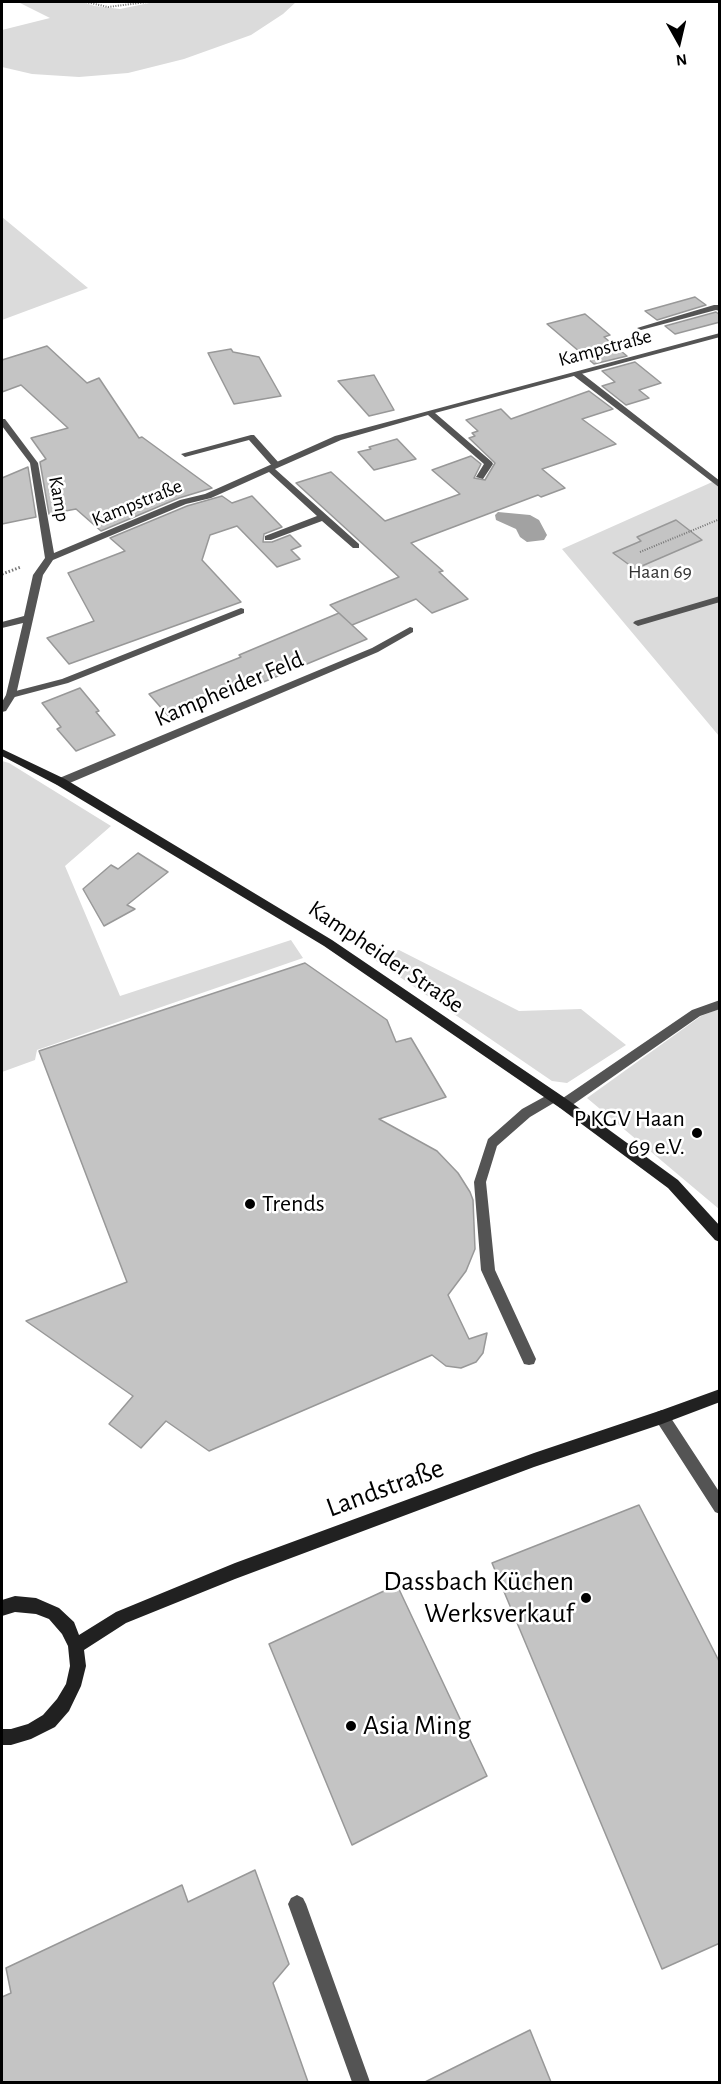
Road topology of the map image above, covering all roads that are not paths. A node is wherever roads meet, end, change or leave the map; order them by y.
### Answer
1 (720, 309) edge
2 (641, 328) dead end
3 (720, 335) edge
4 (577, 374) junction
5 (429, 412) junction
6 (2, 420) edge
7 (185, 454) dead end
8 (273, 467) junction
9 (480, 477) dead end
10 (720, 486) edge
11 (322, 517) junction
12 (267, 538) dead end
13 (357, 546) dead end
14 (50, 558) junction
15 (720, 599) edge
16 (241, 611) dead end
17 (29, 618) junction
18 (638, 623) dead end
19 (2, 626) edge
20 (410, 630) dead end
21 (11, 695) junction
22 (2, 709) edge
23 (2, 752) edge
24 (62, 782) junction
25 (720, 1004) edge
26 (558, 1101) junction
27 (720, 1236) edge
28 (529, 1359) dead end
29 (720, 1395) edge
30 (662, 1417) junction
31 (720, 1507) edge
32 (2, 1608) edge
33 (76, 1646) junction
34 (2, 1737) edge
35 (297, 1904) dead end
36 (361, 2082) edge

1 - 2 street
3 - 4 street, Kampstraße
4 - 5 street, Kampstraße
4 - 10 street
5 - 8 street, Kampstraße
5 - 9 street
6 - 14 street, Kamp
7 - 8 street
8 - 11 street
8 - 14 street, Kampstraße
11 - 12 street
11 - 13 street
14 - 17 street
15 - 18 street
16 - 21 street
17 - 19 street
17 - 21 street
20 - 24 street, Kampheider Feld
21 - 22 street
23 - 24 street, Kampheider Straße
24 - 26 street, Kampheider Straße
25 - 26 street
26 - 27 street, Kampheider Straße
26 - 28 street
29 - 30 street, Landstraße
30 - 31 street
30 - 33 street, Landstraße
32 - 33 street
33 - 34 street
35 - 36 street

